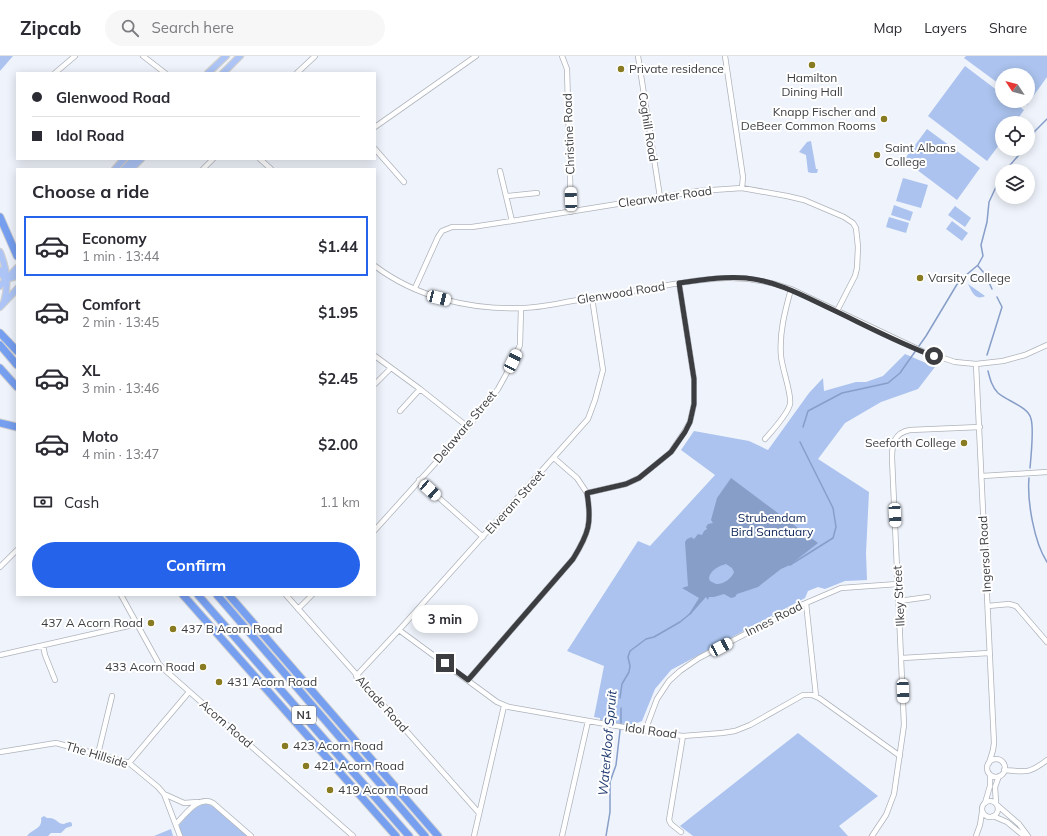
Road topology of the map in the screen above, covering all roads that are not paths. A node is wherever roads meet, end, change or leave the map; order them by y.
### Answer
1 (69, 56) edge
2 (75, 56) edge
3 (143, 56) edge
4 (148, 56) edge
5 (226, 56) edge
6 (240, 56) edge
7 (315, 56) edge
8 (476, 56) edge
9 (562, 56) edge
10 (638, 56) edge
11 (725, 56) edge
12 (153, 63) junction
13 (62, 66) junction
14 (56, 72) edge
15 (164, 72) edge
16 (209, 72) edge
17 (224, 72) edge
18 (299, 72) edge
19 (376, 126) edge
20 (376, 150) edge
21 (123, 160) edge
22 (133, 160) edge
23 (140, 160) edge
24 (212, 160) edge
25 (261, 160) edge
26 (116, 168) edge
27 (125, 168) edge
28 (132, 168) edge
29 (204, 168) edge
30 (270, 168) edge
31 (500, 171) dead end
32 (404, 182) dead end
33 (742, 188) junction
34 (537, 193) dead end
35 (507, 196) junction
36 (660, 197) junction
37 (571, 212) junction
38 (0, 217) edge
39 (512, 221) junction
40 (0, 252) edge
41 (16, 254) edge
42 (376, 267) edge
43 (0, 270) edge
44 (15, 274) edge
45 (7, 280) junction
46 (679, 283) junction
47 (0, 286) edge
48 (414, 288) junction
49 (791, 289) junction
50 (16, 290) edge
51 (592, 298) junction
52 (2, 304) edge
53 (522, 308) junction
54 (837, 311) junction
55 (0, 334) edge
56 (0, 344) edge
57 (1047, 345) edge
58 (16, 350) edge
59 (16, 357) edge
60 (376, 357) edge
61 (16, 364) edge
62 (976, 364) junction
63 (0, 368) edge
64 (391, 368) junction
65 (376, 383) edge
66 (16, 387) edge
67 (420, 389) junction
68 (400, 411) dead end
69 (0, 422) edge
70 (16, 427) edge
71 (468, 427) junction
72 (980, 427) junction
73 (765, 439) dead end
74 (554, 458) junction
75 (1047, 472) edge
76 (982, 476) junction
77 (419, 480) junction
78 (587, 493) junction
79 (376, 529) edge
80 (482, 537) junction
81 (16, 551) edge
82 (0, 567) edge
83 (898, 584) junction
84 (122, 596) edge
85 (184, 596) edge
86 (199, 596) edge
87 (218, 596) edge
88 (230, 596) edge
89 (287, 596) edge
90 (311, 596) edge
91 (928, 597) dead end
92 (899, 601) junction
93 (806, 603) junction
94 (988, 606) junction
95 (298, 609) junction
96 (137, 624) junction
97 (400, 630) junction
98 (1047, 642) edge
99 (43, 646) junction
100 (989, 653) junction
101 (0, 655) edge
102 (902, 658) junction
103 (356, 676) junction
104 (55, 680) dead end
105 (468, 680) junction
106 (189, 692) junction
107 (112, 696) dead end
108 (816, 696) junction
109 (504, 706) junction
110 (588, 721) junction
111 (645, 731) junction
112 (683, 736) junction
113 (994, 743) junction
114 (0, 752) edge
115 (98, 754) junction
116 (900, 756) junction
117 (999, 760) junction
118 (1047, 760) edge
119 (129, 763) junction
120 (989, 763) junction
121 (1004, 770) junction
122 (990, 775) junction
123 (999, 776) junction
124 (164, 794) junction
125 (199, 802) junction
126 (985, 803) junction
127 (996, 804) junction
128 (982, 812) junction
129 (479, 813) junction
130 (991, 816) junction
131 (176, 824) junction
132 (980, 825) junction
133 (681, 832) dead end
134 (437, 835) edge
135 (180, 836) edge
136 (251, 836) edge
137 (353, 836) edge
138 (396, 836) edge
139 (409, 836) edge
140 (425, 836) edge
141 (474, 836) edge
142 (562, 836) edge
143 (872, 836) edge
144 (976, 836) edge
145 (1024, 836) edge
146 (1028, 836) edge

1 - 13 street
2 - 13 street
3 - 12 street
4 - 12 street
5 - 16 main road
6 - 17 main road
7 - 18 street
8 - 19 street
9 - 37 street, Christine Road
10 - 36 street, Coghill Road
11 - 33 street
12 - 15 street
13 - 14 street
20 - 32 street
21 - 26 main road
22 - 27 main road
23 - 28 main road
24 - 29 street
25 - 30 street
31 - 35 street
33 - 36 street, Clearwater Road
33 - 54 street, Clearwater Road
34 - 35 street
35 - 39 street
36 - 37 street, Clearwater Road
37 - 39 street, Clearwater Road
38 - 41 highway
39 - 48 street, Clearwater Road
40 - 45 main road
42 - 48 street, Glenwood Road
43 - 45 main road
44 - 45 main road
45 - 47 main road
45 - 52 main road
46 - 49 street, Glenwood Road
46 - 51 street, Glenwood Road
46 - 78 street
48 - 53 street, Glenwood Road
49 - 54 street, Glenwood Road
49 - 73 street
50 - 52 main road
51 - 53 street, Glenwood Road
51 - 74 street, Elveram Street
53 - 71 street, Delaware Street
54 - 62 street, Glenwood Road
55 - 58 highway
56 - 59 highway
56 - 61 highway
57 - 62 street, Glenwood Road
60 - 64 street
62 - 72 street, Ingersol Road
63 - 66 highway
64 - 65 street
64 - 67 street
67 - 68 street
67 - 71 street
69 - 70 highway
71 - 77 street, Delaware Street
72 - 76 street, Ingersol Road
72 - 83 street, Ilkey Street
74 - 78 street
74 - 80 street, Elveram Street
75 - 76 street
76 - 94 street, Ingersol Road
77 - 79 street, Delaware Street
77 - 80 street
78 - 105 street
80 - 97 street, Elveram Street
81 - 82 street
83 - 92 street, Ilkey Street
83 - 93 street, Innes Road
84 - 96 street, Acorn Road
85 - 138 highway
86 - 139 highway, N1
87 - 140 highway, N1
88 - 134 highway
89 - 95 street, Alcade Road
90 - 95 street
91 - 92 street
92 - 102 street, Ilkey Street
93 - 108 street
93 - 111 street, Innes Road
94 - 98 street
94 - 100 street, Ingersol Road
95 - 103 street, Alcade Road
96 - 99 street
96 - 106 street, Acorn Road
97 - 103 street, Elveram Street
97 - 105 street, Idol Road
99 - 101 street
99 - 104 street
100 - 102 street
100 - 113 street, Ingersol Road
102 - 116 street, Ilkey Street
103 - 129 street, Alcade Road
105 - 109 street, Idol Road
106 - 119 street
106 - 137 street, Acorn Road
107 - 115 street
108 - 112 street, Idol Road
108 - 116 street
109 - 110 street, Idol Road
109 - 129 street
110 - 111 street, Idol Road
110 - 142 street
111 - 112 street, Idol Road
112 - 133 street
113 - 117 street, Ingersol Road
113 - 120 street, Ingersol Road
114 - 115 street, The Hillside
115 - 119 street, The Hillside
116 - 143 street, Ilkey Street
117 - 120 street
117 - 121 street, Ingersol Road
118 - 121 street
119 - 124 street, The Hillside
120 - 122 street, Ingersol Road
121 - 123 street
122 - 123 street
122 - 126 street, Ingersol Road
123 - 127 street
124 - 125 street
124 - 131 street, The Hillside
125 - 131 street
125 - 136 street
126 - 127 street
126 - 128 street, Ingersol Road
127 - 130 street
127 - 146 street
128 - 130 street
128 - 132 street, Ingersol Road
129 - 141 street
130 - 132 street, Ingersol Road
130 - 145 street
131 - 135 street, The Hillside
132 - 144 street, Ingersol Road

